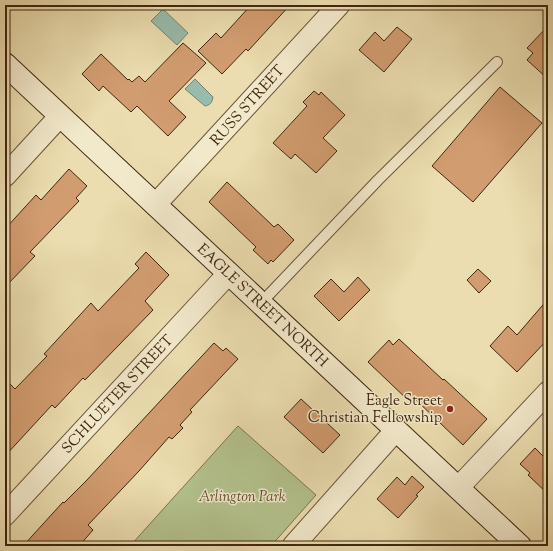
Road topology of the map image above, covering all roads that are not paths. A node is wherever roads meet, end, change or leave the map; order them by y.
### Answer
1 (338, 5) edge
2 (497, 62) dead end
3 (5, 64) edge
4 (60, 116) junction
5 (5, 176) edge
6 (155, 204) junction
7 (229, 273) junction
8 (261, 303) junction
9 (548, 392) edge
10 (396, 430) junction
11 (458, 488) junction
12 (5, 515) edge
13 (293, 546) edge
14 (520, 546) edge

1 - 6 street, RUSS STREET
2 - 8 lane
3 - 4 main road, EAGLE STREET NORTH
4 - 5 street
4 - 6 main road, EAGLE STREET NORTH
6 - 7 main road, EAGLE STREET NORTH
7 - 8 main road, EAGLE STREET NORTH
7 - 12 street, SCHLUETER STREET
8 - 10 main road, EAGLE STREET NORTH
9 - 11 street
10 - 11 main road, EAGLE STREET NORTH
10 - 13 street
11 - 14 main road, EAGLE STREET NORTH

